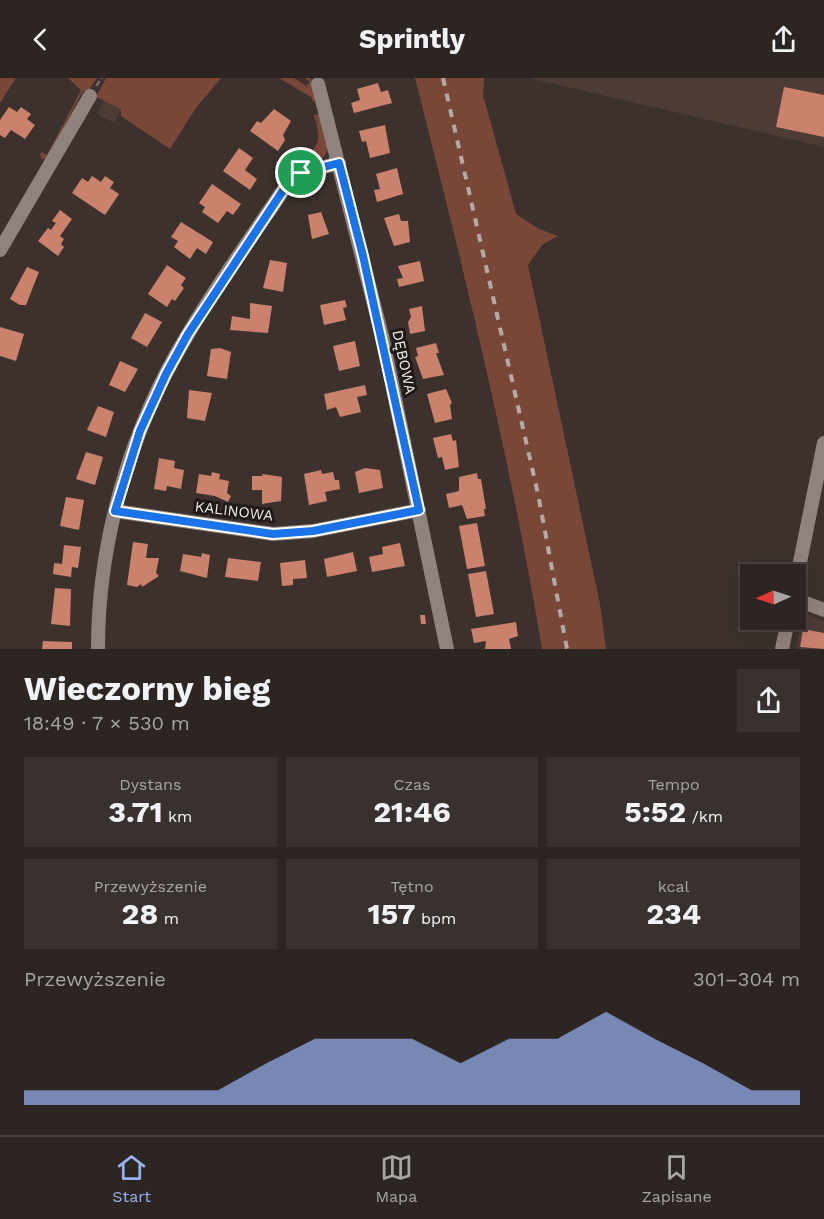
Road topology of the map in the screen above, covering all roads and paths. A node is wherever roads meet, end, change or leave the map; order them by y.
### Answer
1 (318, 84) dead end
2 (90, 96) dead end
3 (339, 163) junction
4 (0, 250) edge
5 (824, 443) edge
6 (419, 510) junction
7 (115, 511) junction
8 (799, 564) edge
9 (786, 630) edge
10 (98, 649) edge
11 (447, 649) edge
12 (782, 649) edge

1 - 3 street, DĘBOWA
2 - 4 street
3 - 6 street, DĘBOWA
3 - 7 street
5 - 8 street
6 - 7 street, KALINOWA
6 - 11 street, DĘBOWA
7 - 10 street
9 - 12 street

